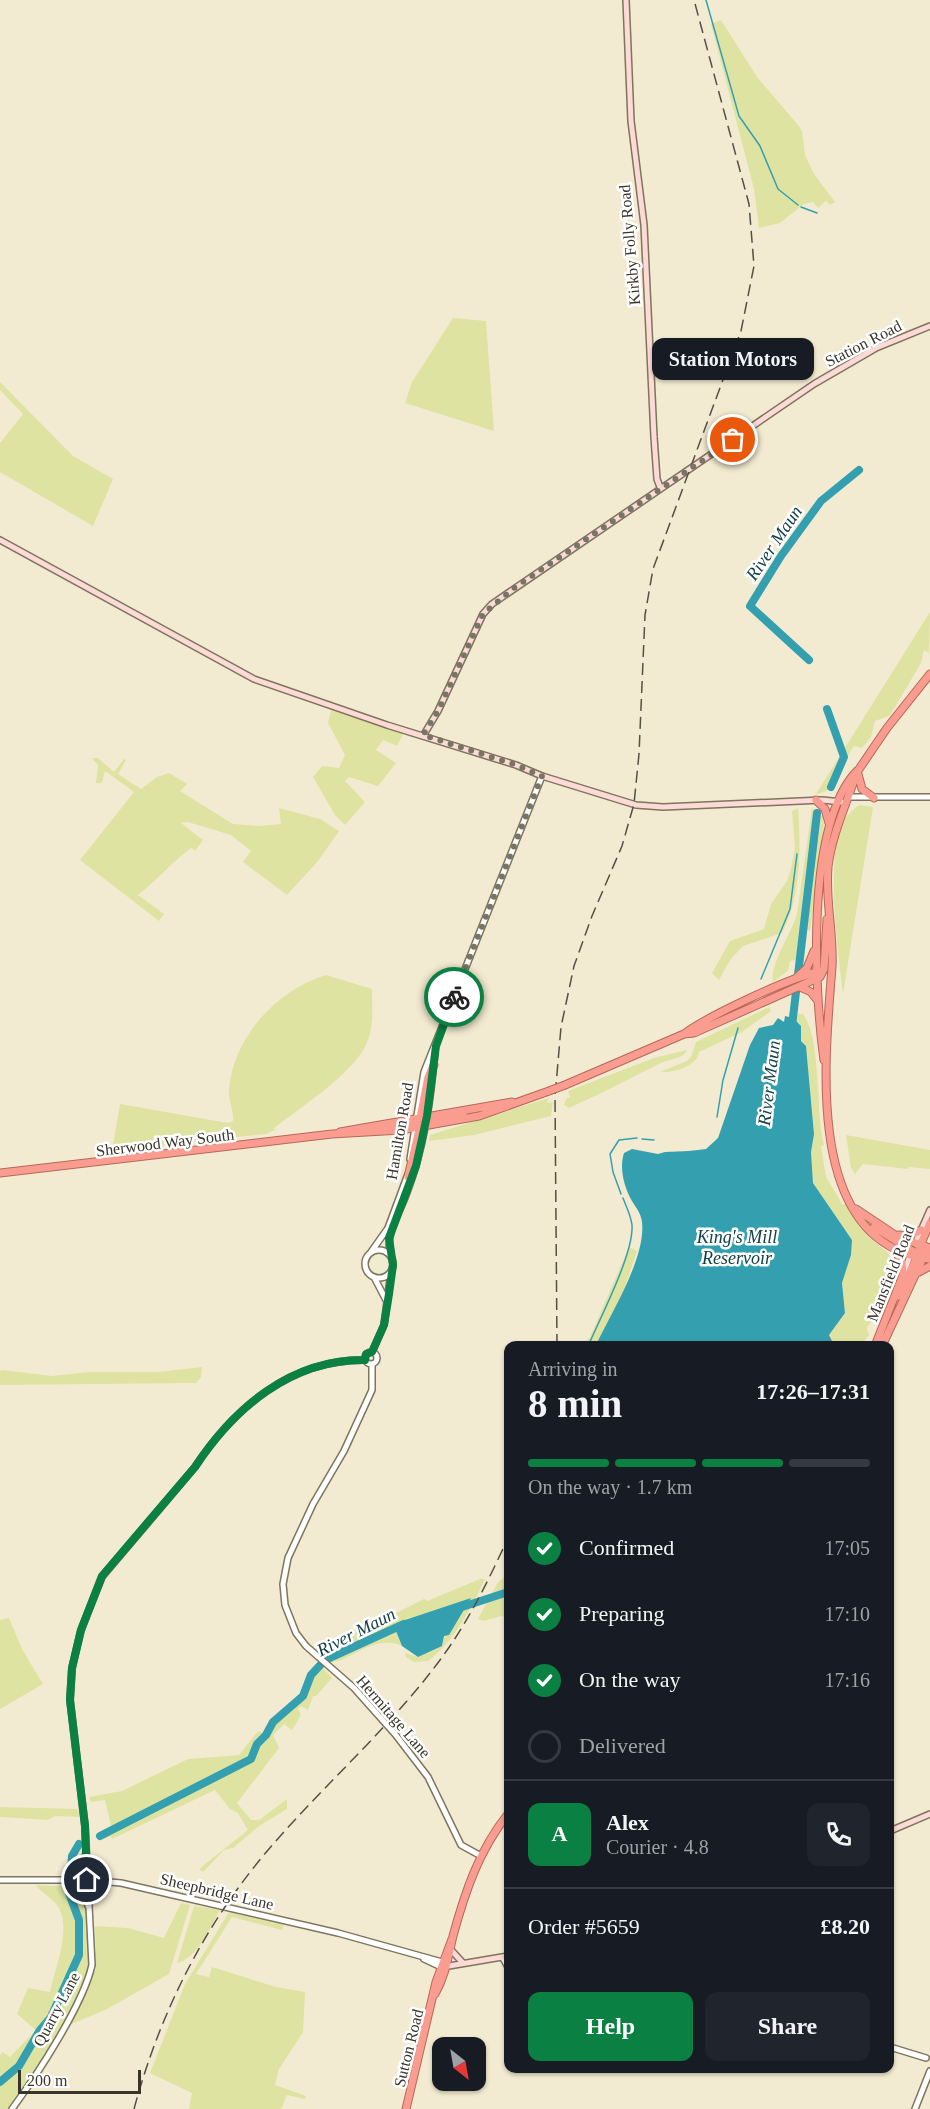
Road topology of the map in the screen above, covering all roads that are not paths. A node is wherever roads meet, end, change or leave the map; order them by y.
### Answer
1 (626, 0) edge
2 (930, 326) edge
3 (660, 487) junction
4 (0, 540) edge
5 (930, 674) edge
6 (423, 735) junction
7 (857, 771) junction
8 (542, 776) junction
9 (930, 797) edge
10 (874, 798) junction
11 (843, 799) junction
12 (819, 800) junction
13 (830, 825) junction
14 (828, 904) junction
15 (817, 943) junction
16 (804, 974) junction
17 (819, 975) junction
18 (830, 986) junction
19 (802, 987) junction
20 (761, 999) junction
21 (818, 1001) junction
22 (436, 1046) junction
23 (434, 1065) joint
24 (826, 1074) junction
25 (522, 1101) junction
26 (420, 1122) junction
27 (332, 1134) junction
28 (0, 1173) edge
29 (408, 1177) joint
30 (854, 1208) junction
31 (930, 1210) edge
32 (867, 1217) junction
33 (930, 1223) edge
34 (921, 1230) junction
35 (893, 1234) junction
36 (930, 1239) edge
37 (894, 1249) junction
38 (371, 1252) junction
39 (921, 1252) edge
40 (391, 1256) junction
41 (930, 1266) edge
42 (392, 1270) junction
43 (916, 1274) junction
44 (903, 1275) junction
45 (374, 1277) junction
46 (387, 1302) junction
47 (891, 1305) junction
48 (877, 1341) edge
49 (884, 1341) edge
50 (372, 1352) junction
51 (365, 1360) junction
52 (372, 1364) junction
53 (930, 1814) edge
54 (504, 1820) edge
55 (894, 1829) edge
56 (481, 1856) junction
57 (0, 1880) edge
58 (84, 1880) junction
59 (452, 1939) junction
60 (452, 1951) junction
61 (504, 1957) edge
62 (463, 1963) junction
63 (446, 1965) junction
64 (894, 2048) edge
65 (928, 2056) edge
66 (930, 2069) edge
67 (12, 2109) edge
68 (406, 2109) edge
69 (915, 2109) edge

1 - 3 main road, Kirkby Folly Road
2 - 3 main road, Station Road
3 - 6 main road, Station Road
4 - 6 main road
5 - 7 highway
6 - 8 main road
7 - 10 highway
7 - 11 highway
8 - 12 main road
8 - 22 street, Hamilton Road
9 - 10 street
10 - 11 street
11 - 12 main road
11 - 13 highway
11 - 14 highway
12 - 13 highway
13 - 15 highway
14 - 17 highway
14 - 18 highway
15 - 16 highway
15 - 17 highway
16 - 17 highway
16 - 20 highway, Sherwood Way South
17 - 18 highway
17 - 19 highway, Sherwood Way South
17 - 21 highway
18 - 24 highway
19 - 20 highway, Sherwood Way South
19 - 21 highway
20 - 25 highway, Sherwood Way South, bridge
21 - 24 highway
22 - 23 street, Hamilton Road
22 - 26 street, Hamilton Road
23 - 26 highway
24 - 30 highway
25 - 26 highway, Sherwood Way South
25 - 26 highway, Sherwood Way South
26 - 27 highway, Sherwood Way South
26 - 27 highway, Sherwood Way South
26 - 29 highway
26 - 40 street, Hamilton Road
27 - 28 highway, Sherwood Way South
29 - 38 street, Hamilton Road
30 - 32 highway
30 - 37 highway
31 - 34 main road, Mansfield Road
32 - 35 highway
32 - 39 highway
33 - 39 highway
34 - 35 highway
34 - 39 main road, Mansfield Road
35 - 39 highway
36 - 39 main road, Mansfield Road
37 - 39 highway
37 - 44 highway
38 - 40 street
38 - 45 street
39 - 43 highway, Mansfield Road
39 - 44 main road, Mansfield Road
39 - 47 highway
40 - 42 street, Hamilton Road
41 - 43 highway
42 - 45 street
42 - 46 street, Hamilton Road
43 - 49 highway, Mansfield Road
44 - 47 highway, Mansfield Road
45 - 46 street
46 - 50 street, Hamilton Road
47 - 48 highway, Mansfield Road
50 - 51 street
50 - 52 street, Hermitage Lane
51 - 52 street
51 - 58 street
52 - 56 street, Hermitage Lane
53 - 55 main road
54 - 56 highway, Sutton Road
56 - 59 highway, Sutton Road
57 - 58 street, Sheepbridge Lane
58 - 63 street, Sheepbridge Lane
58 - 67 street, Quarry Lane
59 - 60 highway, Sutton Road
59 - 63 highway, Sutton Road
60 - 62 main road
60 - 63 highway, Sutton Road
61 - 62 main road
62 - 63 main road
63 - 68 highway, Sutton Road
64 - 65 street
65 - 66 street
66 - 69 street

